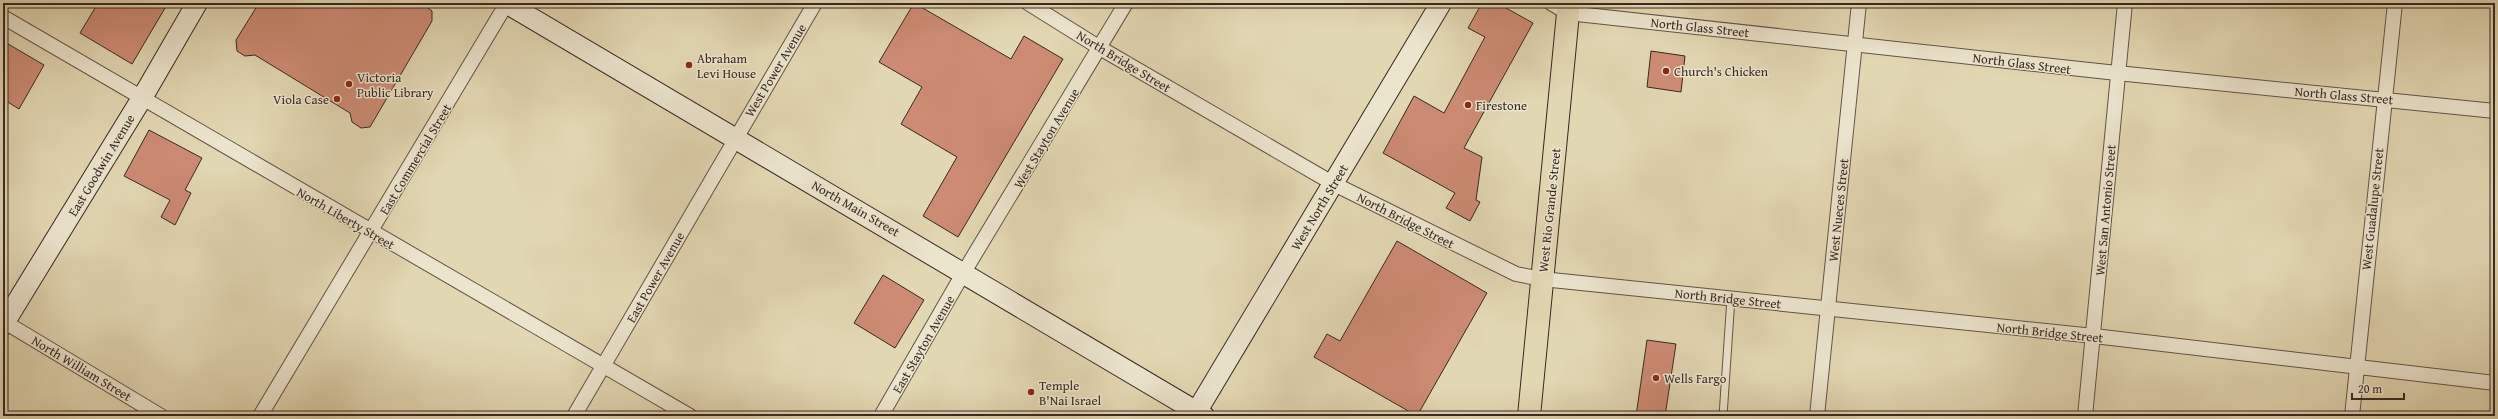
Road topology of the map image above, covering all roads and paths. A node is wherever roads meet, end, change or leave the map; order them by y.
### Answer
1 (197, 3) edge
2 (507, 3) edge
3 (815, 3) edge
4 (1028, 3) edge
5 (1126, 3) edge
6 (1441, 3) edge
7 (1859, 3) edge
8 (2125, 3) edge
9 (2395, 3) edge
10 (1563, 6) edge
11 (3, 17) edge
12 (1854, 44) junction
13 (1100, 48) junction
14 (2117, 73) junction
15 (142, 98) junction
16 (2384, 98) junction
17 (2495, 111) edge
18 (735, 138) junction
19 (1334, 184) junction
20 (372, 233) junction
21 (964, 272) junction
22 (1542, 279) junction
23 (1731, 298) junction
24 (1829, 308) junction
25 (4, 323) edge
26 (2094, 336) junction
27 (605, 366) junction
28 (2356, 368) junction
29 (2495, 383) edge
30 (1198, 414) edge
31 (161, 416) edge
32 (260, 416) edge
33 (574, 416) edge
34 (690, 416) edge
35 (881, 416) edge
36 (1529, 416) edge
37 (1722, 416) edge
38 (1817, 416) edge
39 (2085, 416) edge
40 (2352, 416) edge

1 - 15 street, East Goodwin Avenue
2 - 18 street, North Main Street
2 - 20 street, East Commercial Street
3 - 18 street, West Power Avenue
4 - 13 street, North Bridge Street
5 - 13 street, West Stayton Avenue
6 - 19 street, West North Street
7 - 12 street, West Nueces Street
8 - 14 street, West San Antonio Street
9 - 16 street, West Guadalupe Street
10 - 12 street, North Glass Street
10 - 22 main road, West Rio Grande Street
11 - 15 street, North Liberty Street
12 - 14 street, North Glass Street
12 - 24 street, West Nueces Street
13 - 19 street, North Bridge Street
13 - 21 street, West Stayton Avenue
14 - 16 street, North Glass Street
14 - 26 street, West San Antonio Street
15 - 20 street, North Liberty Street
15 - 25 street, East Goodwin Avenue
16 - 17 street, North Glass Street
16 - 28 street, West Guadalupe Street
18 - 21 street, North Main Street
18 - 27 street, East Power Avenue
19 - 22 street, North Bridge Street
19 - 30 street, West North Street
20 - 27 street, North Liberty Street
20 - 32 street, East Commercial Street
21 - 30 street, North Main Street
21 - 35 street, East Stayton Avenue
22 - 23 street, North Bridge Street
22 - 36 main road, West Rio Grande Street
23 - 24 street, North Bridge Street
23 - 37 lane
24 - 26 street, North Bridge Street
24 - 38 street, West Nueces Street
25 - 31 street, North William Street
26 - 28 street, North Bridge Street
26 - 39 street, West San Antonio Street
27 - 33 street, East Power Avenue
27 - 34 street, North Liberty Street
28 - 29 street, North Bridge Street
28 - 40 street, West Guadalupe Street

